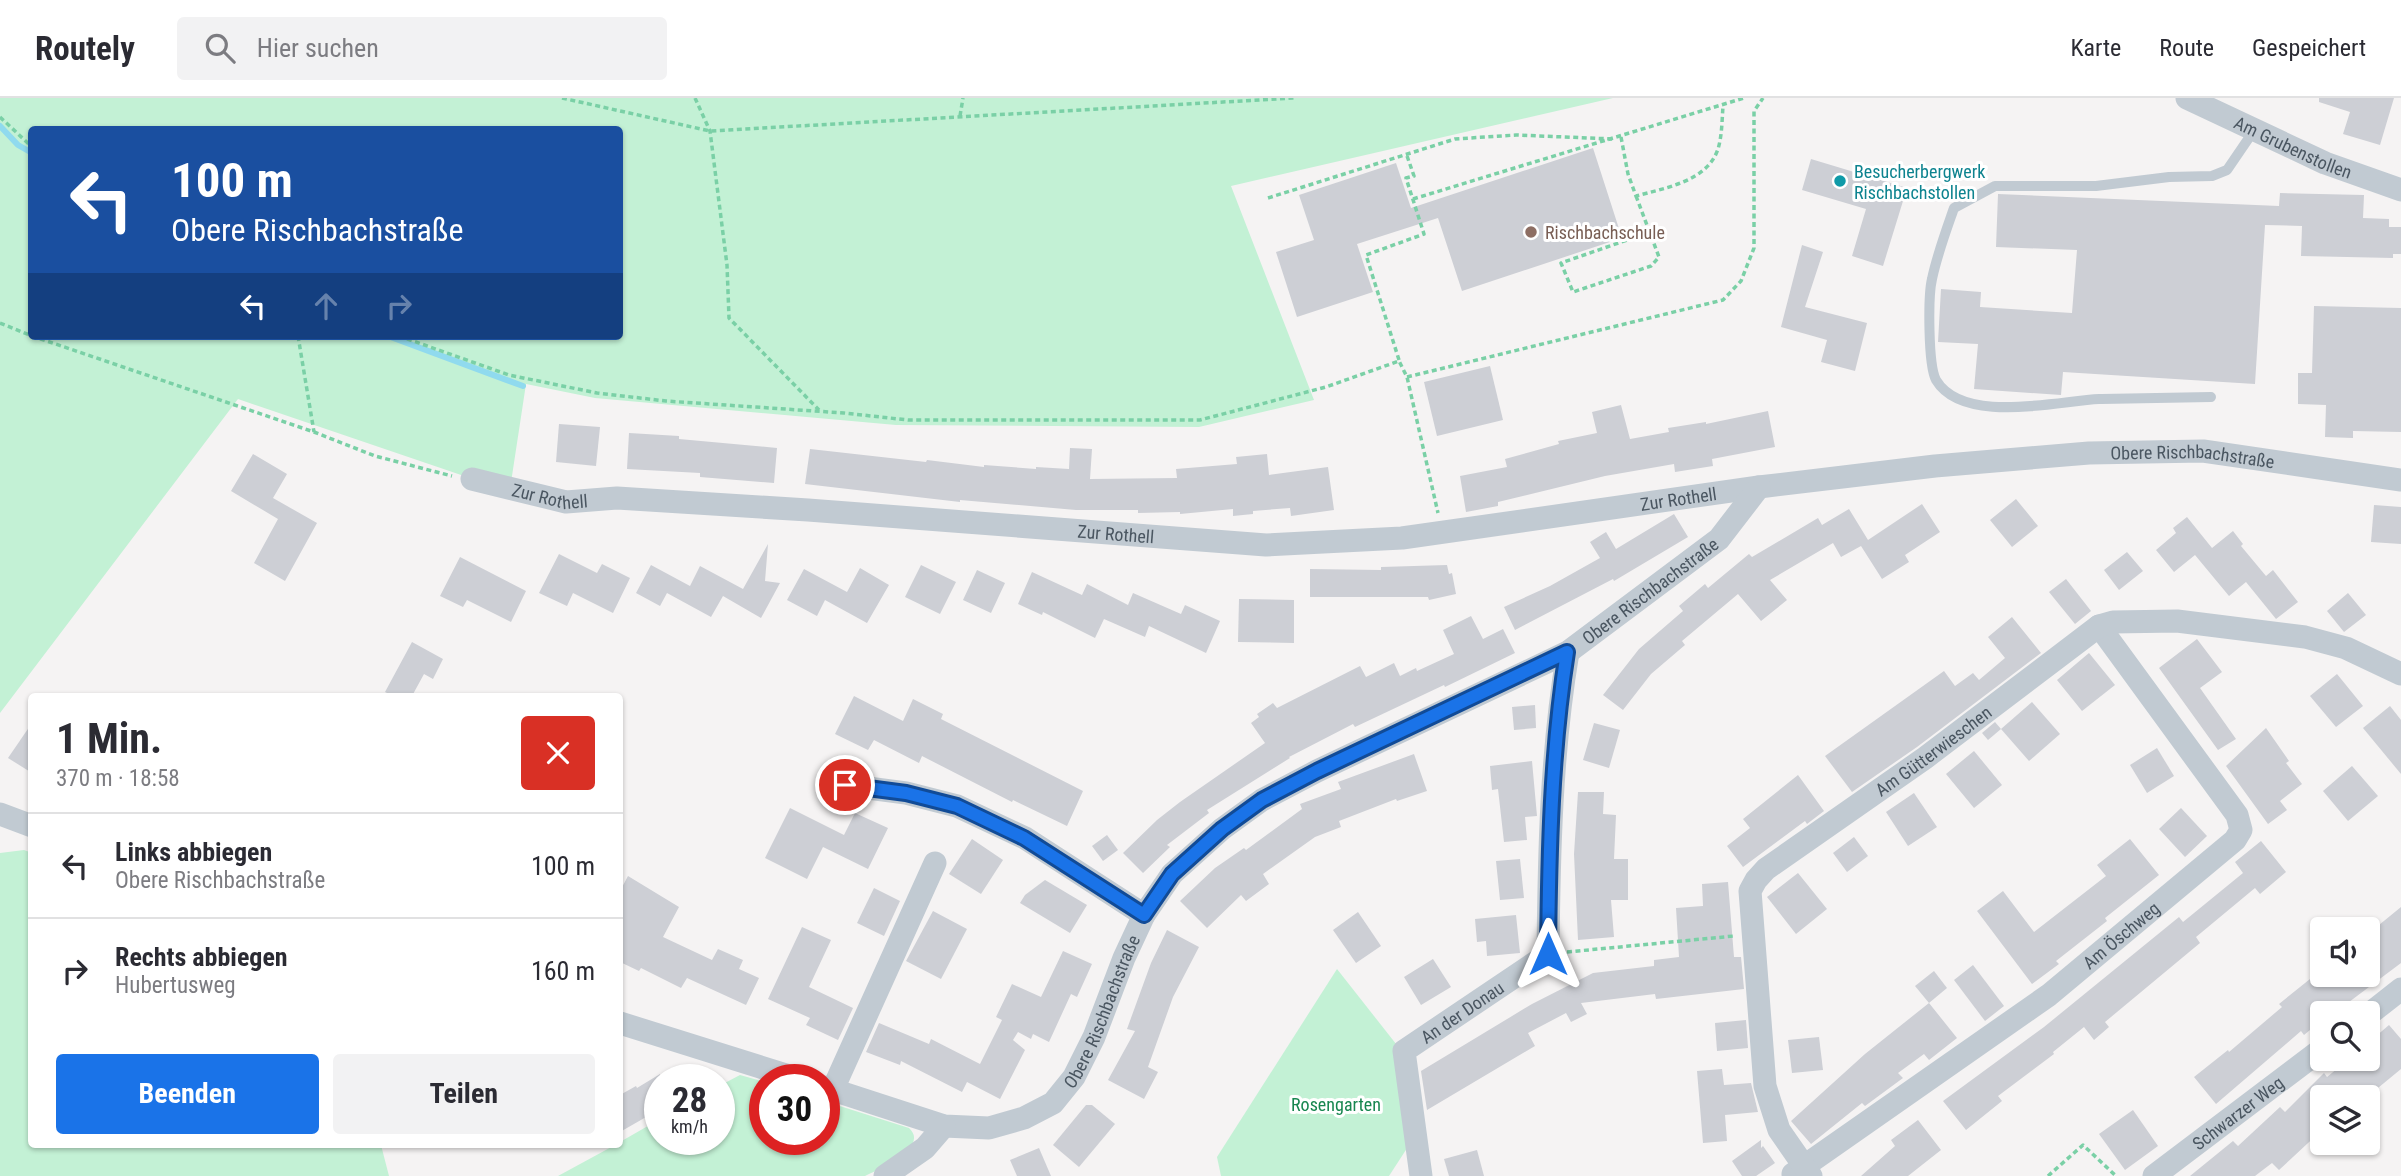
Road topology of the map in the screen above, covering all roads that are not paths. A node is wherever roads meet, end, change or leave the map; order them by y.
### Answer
1 (2187, 98) edge
2 (2255, 129) junction
3 (2401, 190) edge
4 (2211, 397) dead end
5 (472, 479) road end
6 (2401, 480) edge
7 (1759, 487) junction
8 (2099, 626) junction
9 (1567, 652) junction
10 (2401, 674) edge
11 (845, 785) dead end
12 (0, 814) edge
13 (28, 824) edge
14 (935, 863) dead end
15 (1144, 915) junction
16 (2401, 989) edge
17 (2380, 1006) edge
18 (623, 1024) edge
19 (2310, 1058) edge
20 (751, 1064) edge
21 (840, 1065) edge
22 (840, 1092) edge
23 (944, 1126) junction
24 (1802, 1173) edge
25 (885, 1176) edge
26 (1420, 1176) edge
27 (2154, 1176) edge

1 - 2 street, Am Grubenstollen
2 - 3 street, Am Grubenstollen
2 - 4 lane
5 - 7 street, Zur Rothell
6 - 7 street, Obere Rischbachstraße
7 - 9 street, Obere Rischbachstraße
8 - 10 street
8 - 24 street, Am Gütterwieschen
8 - 24 street, Am Öschweg
9 - 15 street, Obere Rischbachstraße
9 - 26 street, An der Donau
11 - 15 street
12 - 13 street
14 - 21 street, Obere Rischbachstraße
15 - 23 street, Obere Rischbachstraße
16 - 17 street
18 - 20 street
19 - 27 street, Schwarzer Weg
22 - 23 street, Obere Rischbachstraße
23 - 25 street

